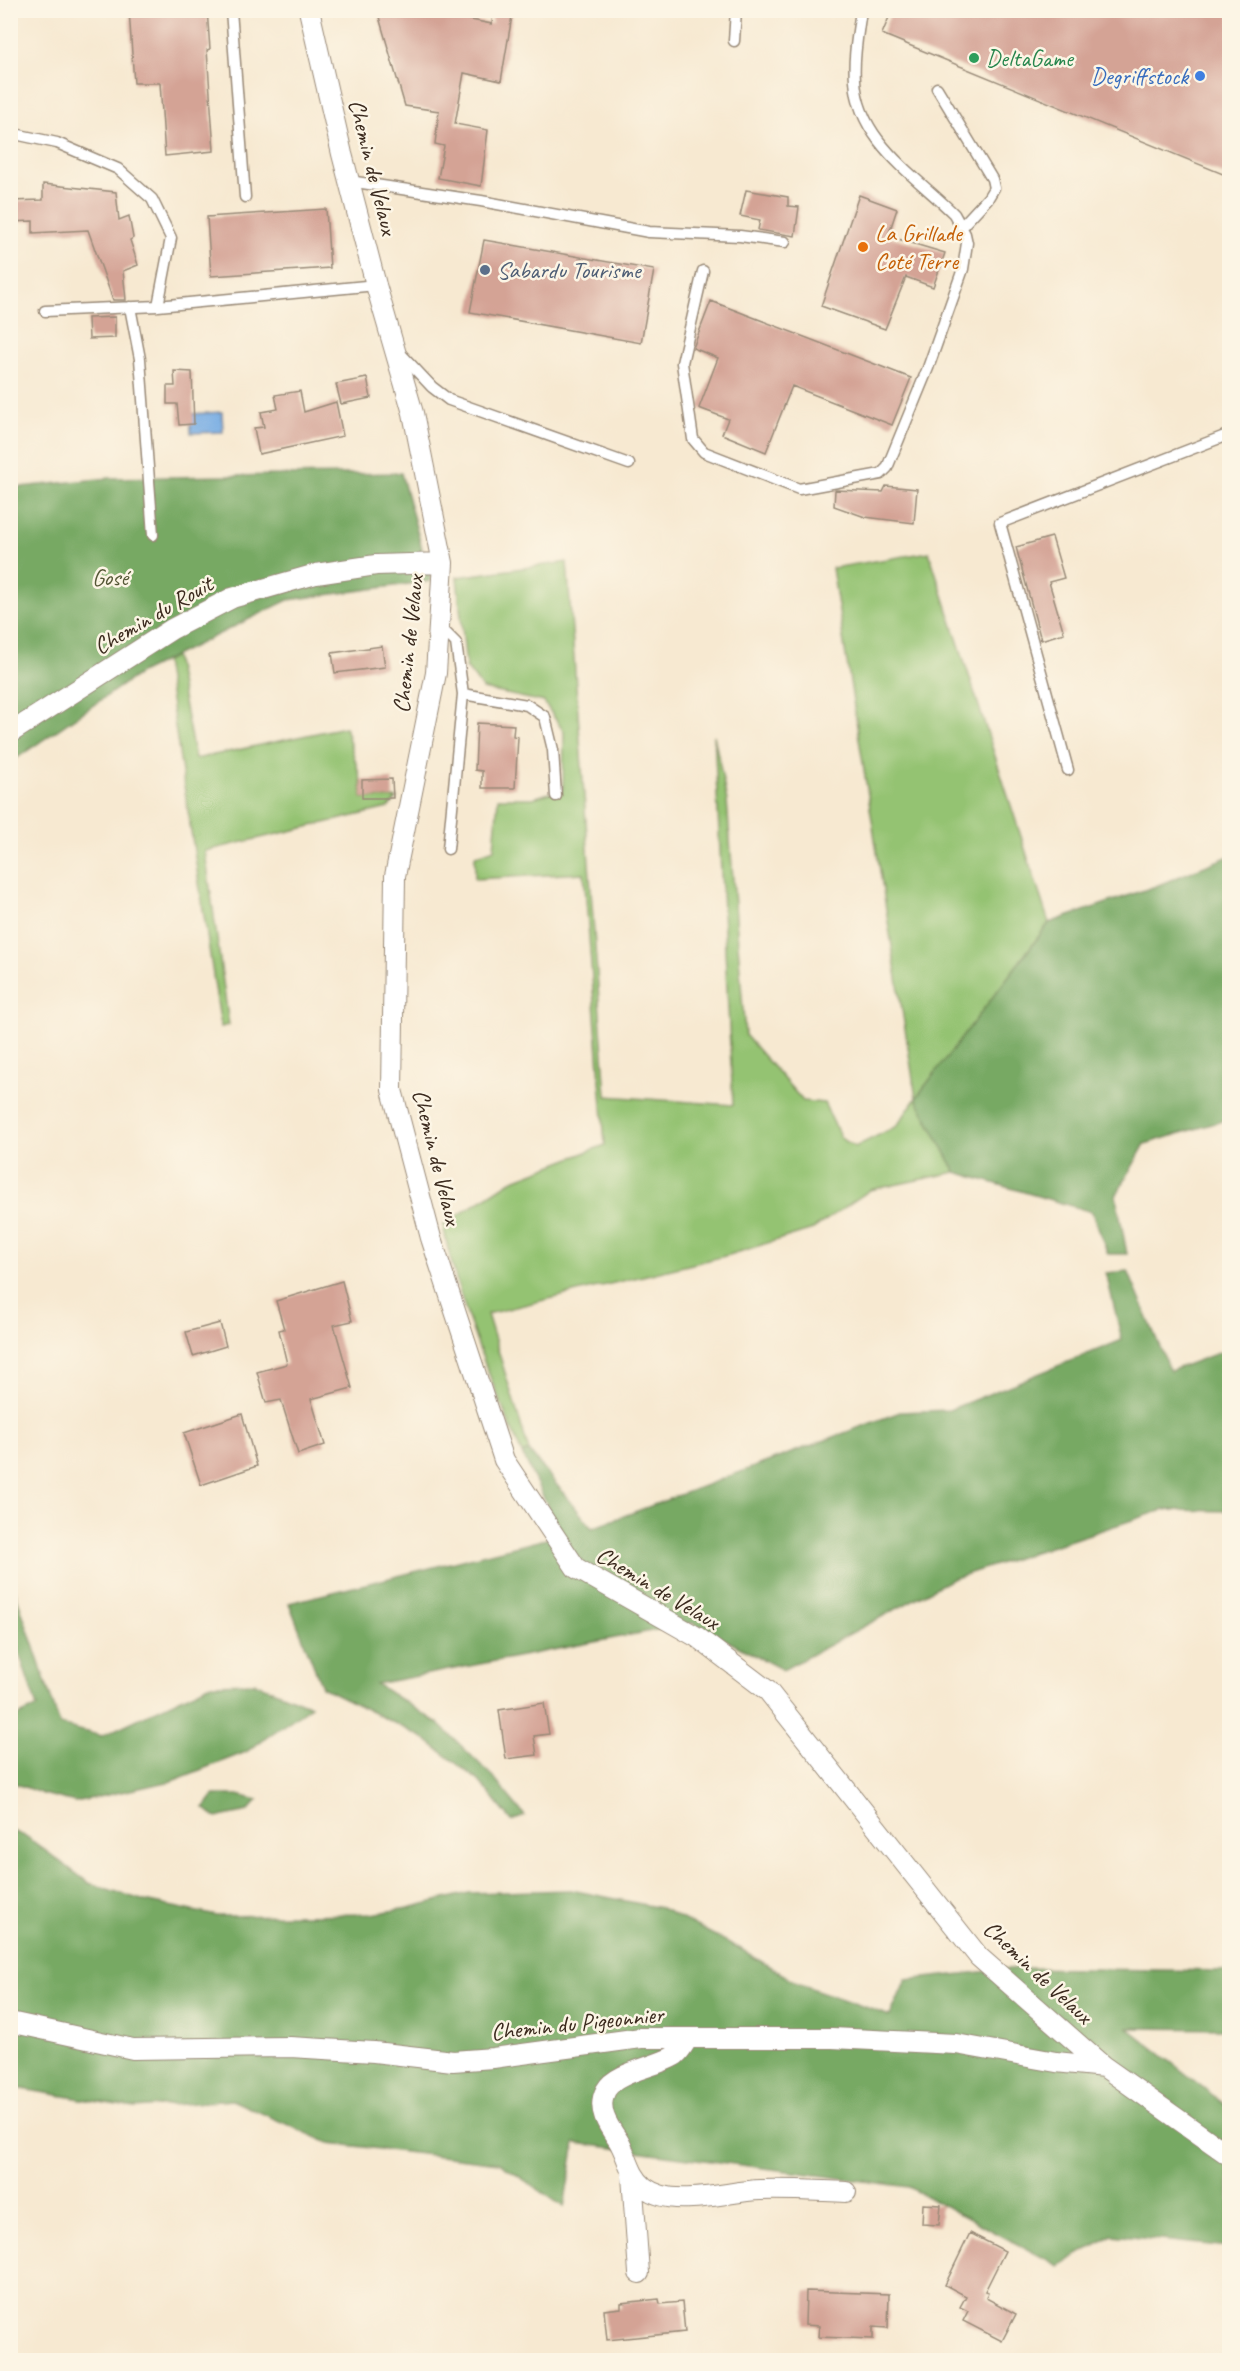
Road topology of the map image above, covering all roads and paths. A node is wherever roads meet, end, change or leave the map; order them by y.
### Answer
1 (231, 10) edge
2 (309, 10) edge
3 (736, 10) edge
4 (861, 10) edge
5 (734, 41) dead end
6 (937, 88) dead end
7 (10, 133) edge
8 (349, 181) junction
9 (245, 197) dead end
10 (962, 226) junction
11 (785, 242) dead end
12 (703, 271) dead end
13 (376, 285) junction
14 (158, 306) junction
15 (130, 307) junction
16 (45, 311) dead end
17 (395, 347) junction
18 (1230, 434) edge
19 (629, 464) dead end
20 (153, 535) dead end
21 (443, 563) junction
22 (439, 626) junction
23 (463, 694) junction
24 (10, 733) edge
25 (1068, 770) dead end
26 (556, 796) dead end
27 (448, 849) dead end
28 (10, 2022) edge
29 (688, 2038) junction
30 (1104, 2067) junction
31 (1230, 2156) edge
32 (632, 2176) junction
33 (846, 2192) dead end
34 (639, 2273) dead end

1 - 9 lane
2 - 8 street, Chemin de Velaux
3 - 5 lane
4 - 10 lane
6 - 10 lane
7 - 14 lane
8 - 11 lane
8 - 13 street, Chemin de Velaux
10 - 12 lane
13 - 14 lane
13 - 17 street, Chemin de Velaux
14 - 15 lane
15 - 16 lane
15 - 20 lane
17 - 19 lane
17 - 21 street, Chemin de Velaux
18 - 25 lane
21 - 22 street, Chemin de Velaux
21 - 24 street, Chemin du Rouit
22 - 23 lane
22 - 30 street, Chemin de Velaux
23 - 26 lane
23 - 27 lane
28 - 29 street, Chemin du Pigeonnier
29 - 30 street, Chemin du Pigeonnier
29 - 32 street
30 - 31 street, Chemin du Pigeonnier
32 - 33 street
32 - 34 street

